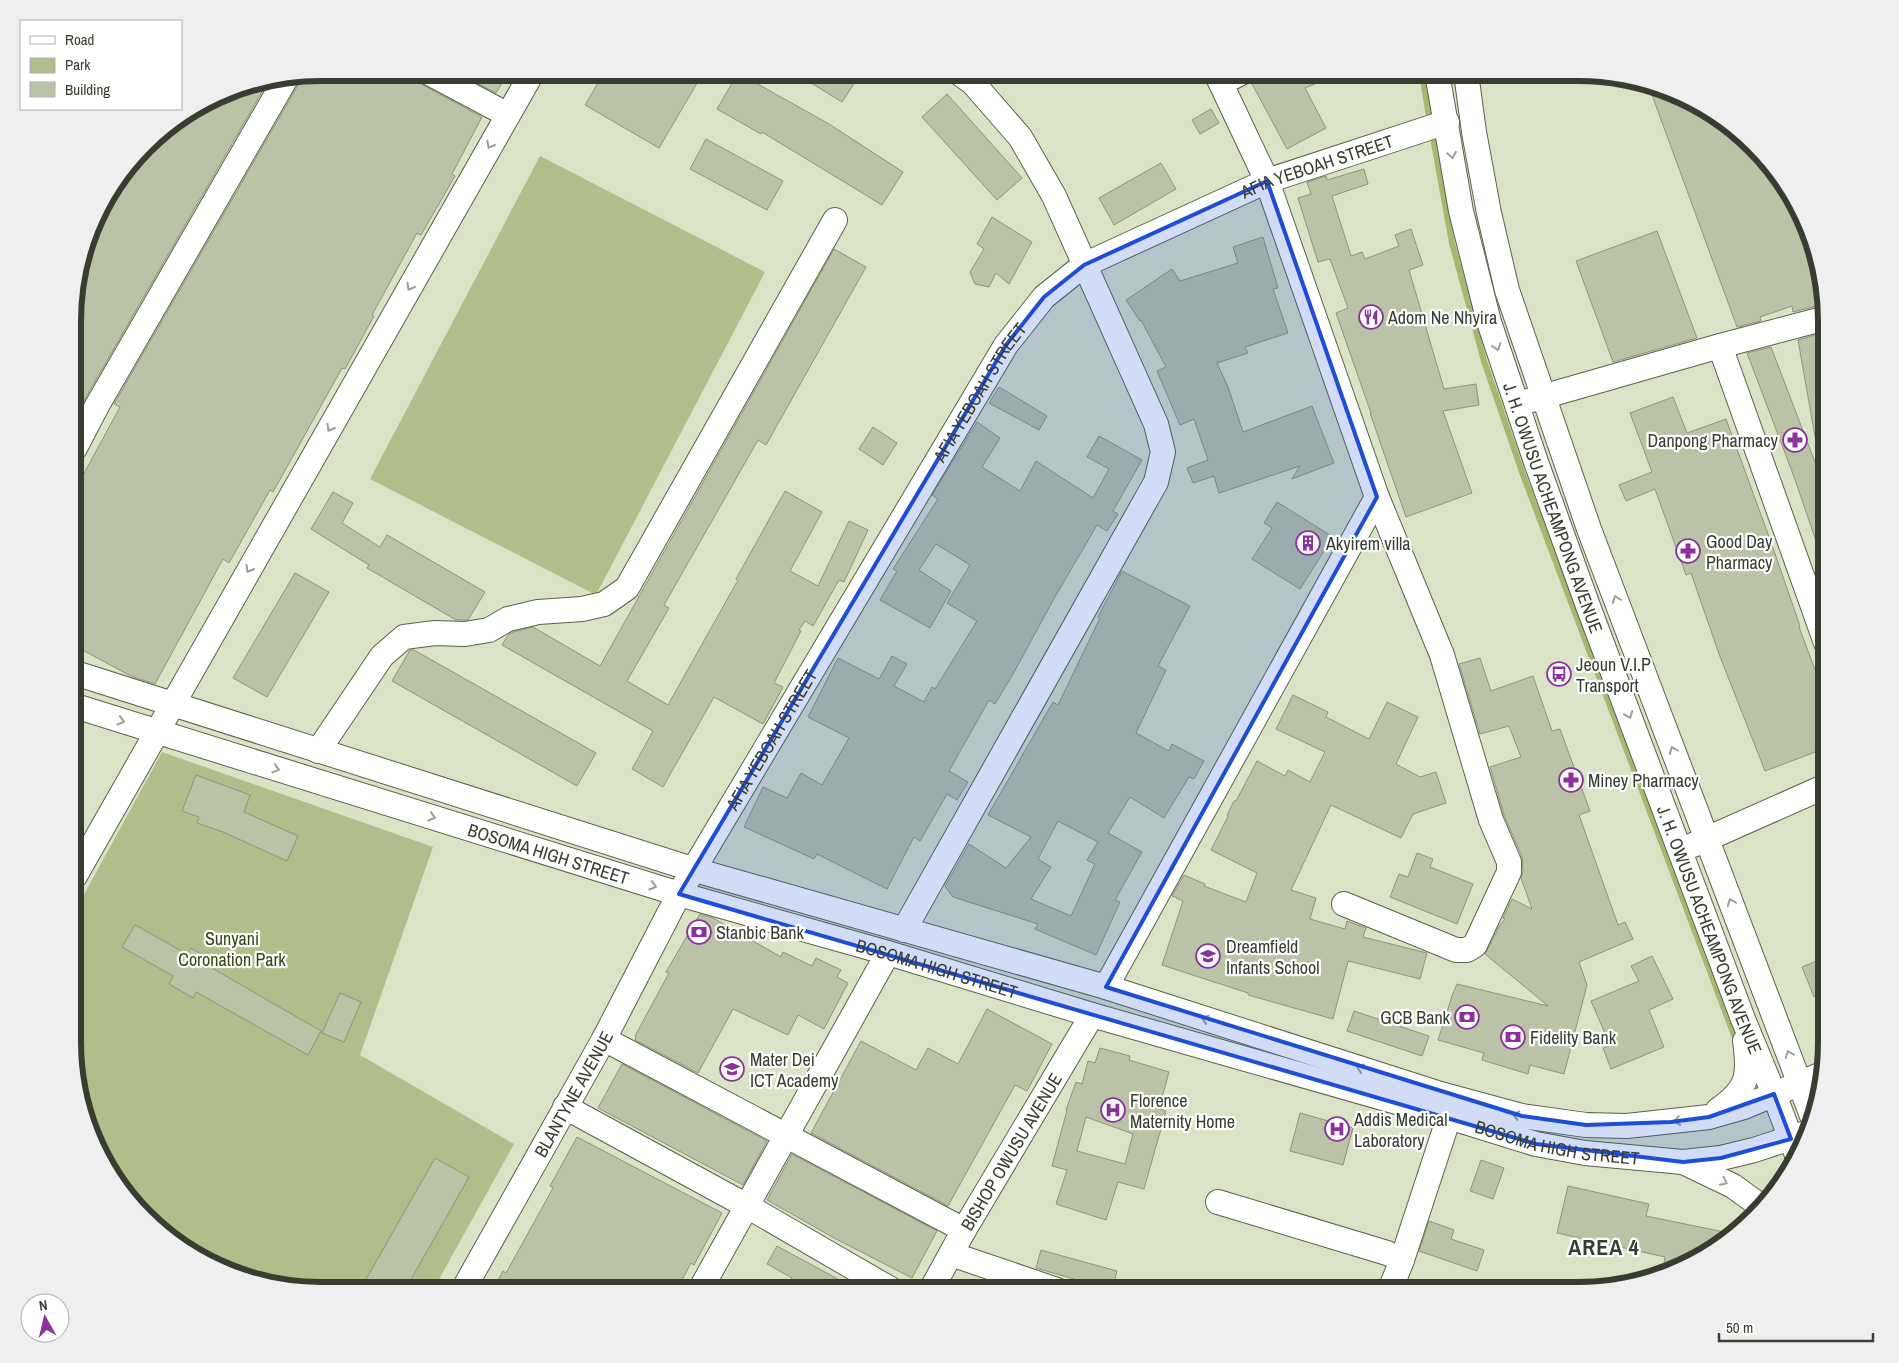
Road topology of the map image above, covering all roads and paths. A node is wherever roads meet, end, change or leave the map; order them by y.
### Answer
1 (446, 81) edge
2 (527, 81) edge
3 (970, 81) edge
4 (1228, 81) edge
5 (1439, 81) edge
6 (1467, 81) edge
7 (282, 85) edge
8 (508, 115) junction
9 (1447, 122) junction
10 (1267, 181) junction
11 (835, 220) dead end
12 (1084, 265) junction
13 (1818, 320) edge
14 (1720, 346) junction
15 (1543, 396) junction
16 (1517, 405) junction
17 (81, 437) edge
18 (1378, 497) junction
19 (1818, 621) edge
20 (81, 675) edge
21 (172, 705) junction
22 (81, 708) edge
23 (157, 732) junction
24 (318, 751) junction
25 (1818, 790) edge
26 (1707, 840) junction
27 (1679, 850) junction
28 (81, 865) edge
29 (695, 870) junction
30 (679, 894) junction
31 (1344, 904) dead end
32 (904, 930) junction
33 (888, 953) junction
34 (1106, 987) junction
35 (1092, 1015) junction
36 (1743, 1019) junction
37 (604, 1039) junction
38 (1815, 1077) edge
39 (1800, 1083) junction
40 (1774, 1094) junction
41 (565, 1107) junction
42 (1809, 1107) edge
43 (1448, 1117) junction
44 (1709, 1117) junction
45 (785, 1136) junction
46 (1797, 1138) edge
47 (1795, 1143) edge
48 (1683, 1162) junction
49 (1218, 1202) dead end
50 (1756, 1202) edge
51 (747, 1206) junction
52 (964, 1230) junction
53 (951, 1254) junction
54 (1402, 1260) junction
55 (467, 1282) edge
56 (704, 1282) edge
57 (878, 1282) edge
58 (935, 1282) edge
59 (1033, 1282) edge
60 (1393, 1282) edge

1 - 8 street
2 - 8 street
3 - 12 street
4 - 10 street
5 - 9 street, J. H. OWUSU ACHEAMPONG AVENUE
6 - 15 street, J. H. OWUSU ACHEAMPONG AVENUE
7 - 17 street
8 -> 21 street
9 - 10 street, AFIA YEBOAH STREET
9 -> 16 street, J. H. OWUSU ACHEAMPONG AVENUE
10 - 12 street, AFIA YEBOAH STREET
10 - 18 street
11 - 24 street
12 - 29 street, AFIA YEBOAH STREET
12 - 32 street
13 - 14 street
14 - 15 street
14 - 19 street
15 - 16 street
26 -> 15 street, J. H. OWUSU ACHEAMPONG AVENUE
16 -> 27 street, J. H. OWUSU ACHEAMPONG AVENUE
18 - 31 street
18 - 34 street
20 - 21 street, BOSOMA HIGH STREET
21 - 23 street
21 - 24 street, BOSOMA HIGH STREET
22 -> 23 street, BOSOMA HIGH STREET
23 - 28 street
23 -> 30 street, BOSOMA HIGH STREET
24 - 29 street, BOSOMA HIGH STREET
25 - 26 street
26 - 27 street
39 -> 26 street, J. H. OWUSU ACHEAMPONG AVENUE
27 - 36 street, J. H. OWUSU ACHEAMPONG AVENUE
29 - 30 street, AFIA YEBOAH STREET
29 - 32 street, BOSOMA HIGH STREET
30 - 33 street, BOSOMA HIGH STREET
30 - 37 street, BLANTYNE AVENUE
32 - 34 street, BOSOMA HIGH STREET
33 - 35 street, BOSOMA HIGH STREET
33 - 45 street
44 -> 34 street, BOSOMA HIGH STREET
35 - 43 street, BOSOMA HIGH STREET
35 - 52 street, BISHOP OWUSU AVENUE
36 - 40 street, J. H. OWUSU ACHEAMPONG AVENUE
36 - 44 street
37 - 41 street, BLANTYNE AVENUE
37 - 45 street
38 - 39 street, BOSOMA HIGH STREET
39 - 40 street, BOSOMA HIGH STREET
39 - 42 street, J. H. OWUSU ACHEAMPONG AVENUE
40 - 44 street, BOSOMA HIGH STREET
40 - 46 street, J. H. OWUSU ACHEAMPONG AVENUE
41 - 51 street
41 - 55 street, BLANTYNE AVENUE
43 - 48 street, BOSOMA HIGH STREET
43 - 54 street
45 - 51 street
45 - 52 street
47 - 48 street, BOSOMA HIGH STREET
48 -> 50 street
49 - 54 street
51 - 56 street
51 - 57 street
52 - 53 street, BISHOP OWUSU AVENUE
53 - 58 street, BISHOP OWUSU AVENUE
53 - 59 street
54 - 60 street

